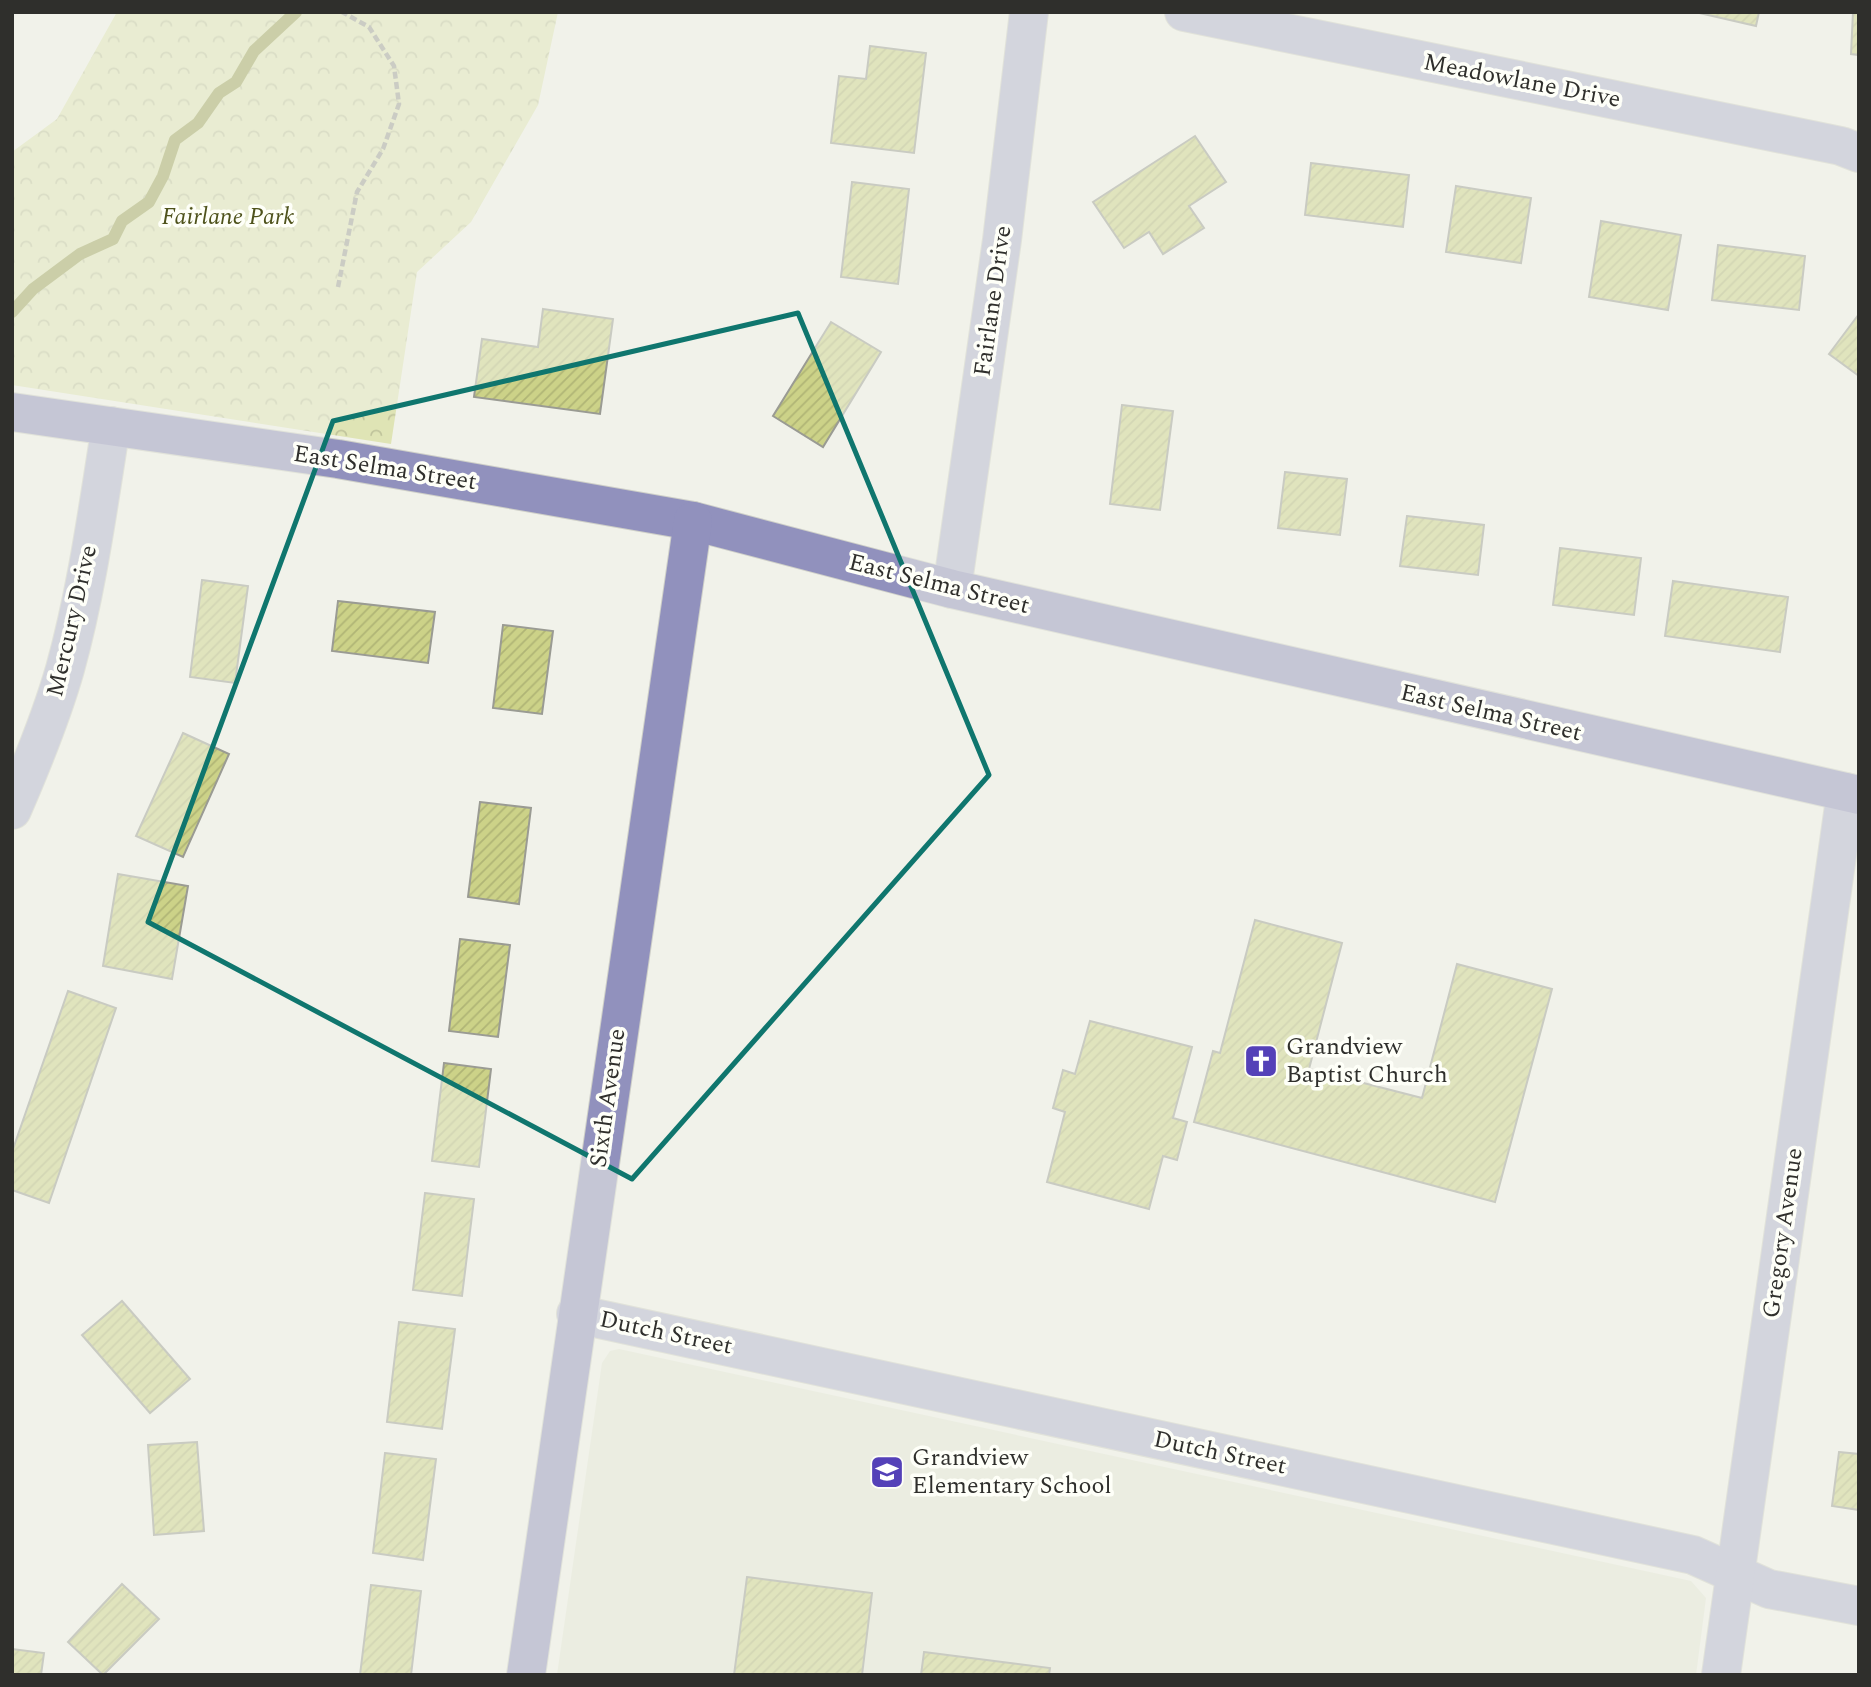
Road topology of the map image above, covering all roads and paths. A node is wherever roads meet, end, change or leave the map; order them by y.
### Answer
1 (342, 12) edge
2 (1029, 12) edge
3 (1184, 12) edge
4 (1859, 153) edge
5 (338, 287) dead end
6 (12, 412) edge
7 (111, 426) junction
8 (693, 521) junction
9 (952, 589) junction
10 (1852, 793) edge
11 (12, 810) edge
12 (576, 1314) junction
13 (1734, 1574) junction
14 (1859, 1605) edge
15 (526, 1675) edge
16 (1721, 1675) edge

1 - 5 path
2 - 9 street, Fairlane Drive
3 - 4 street, Meadowlane Drive
6 - 7 street, East Selma Street
7 - 8 street, East Selma Street
7 - 11 street, Mercury Drive
8 - 9 street, East Selma Street
8 - 12 street, Sixth Avenue
9 - 10 street, East Selma Street
10 - 13 street, Gregory Avenue
12 - 13 street, Dutch Street
12 - 15 street, Sixth Avenue
13 - 14 street, Dutch Street
13 - 16 street, Gregory Avenue

